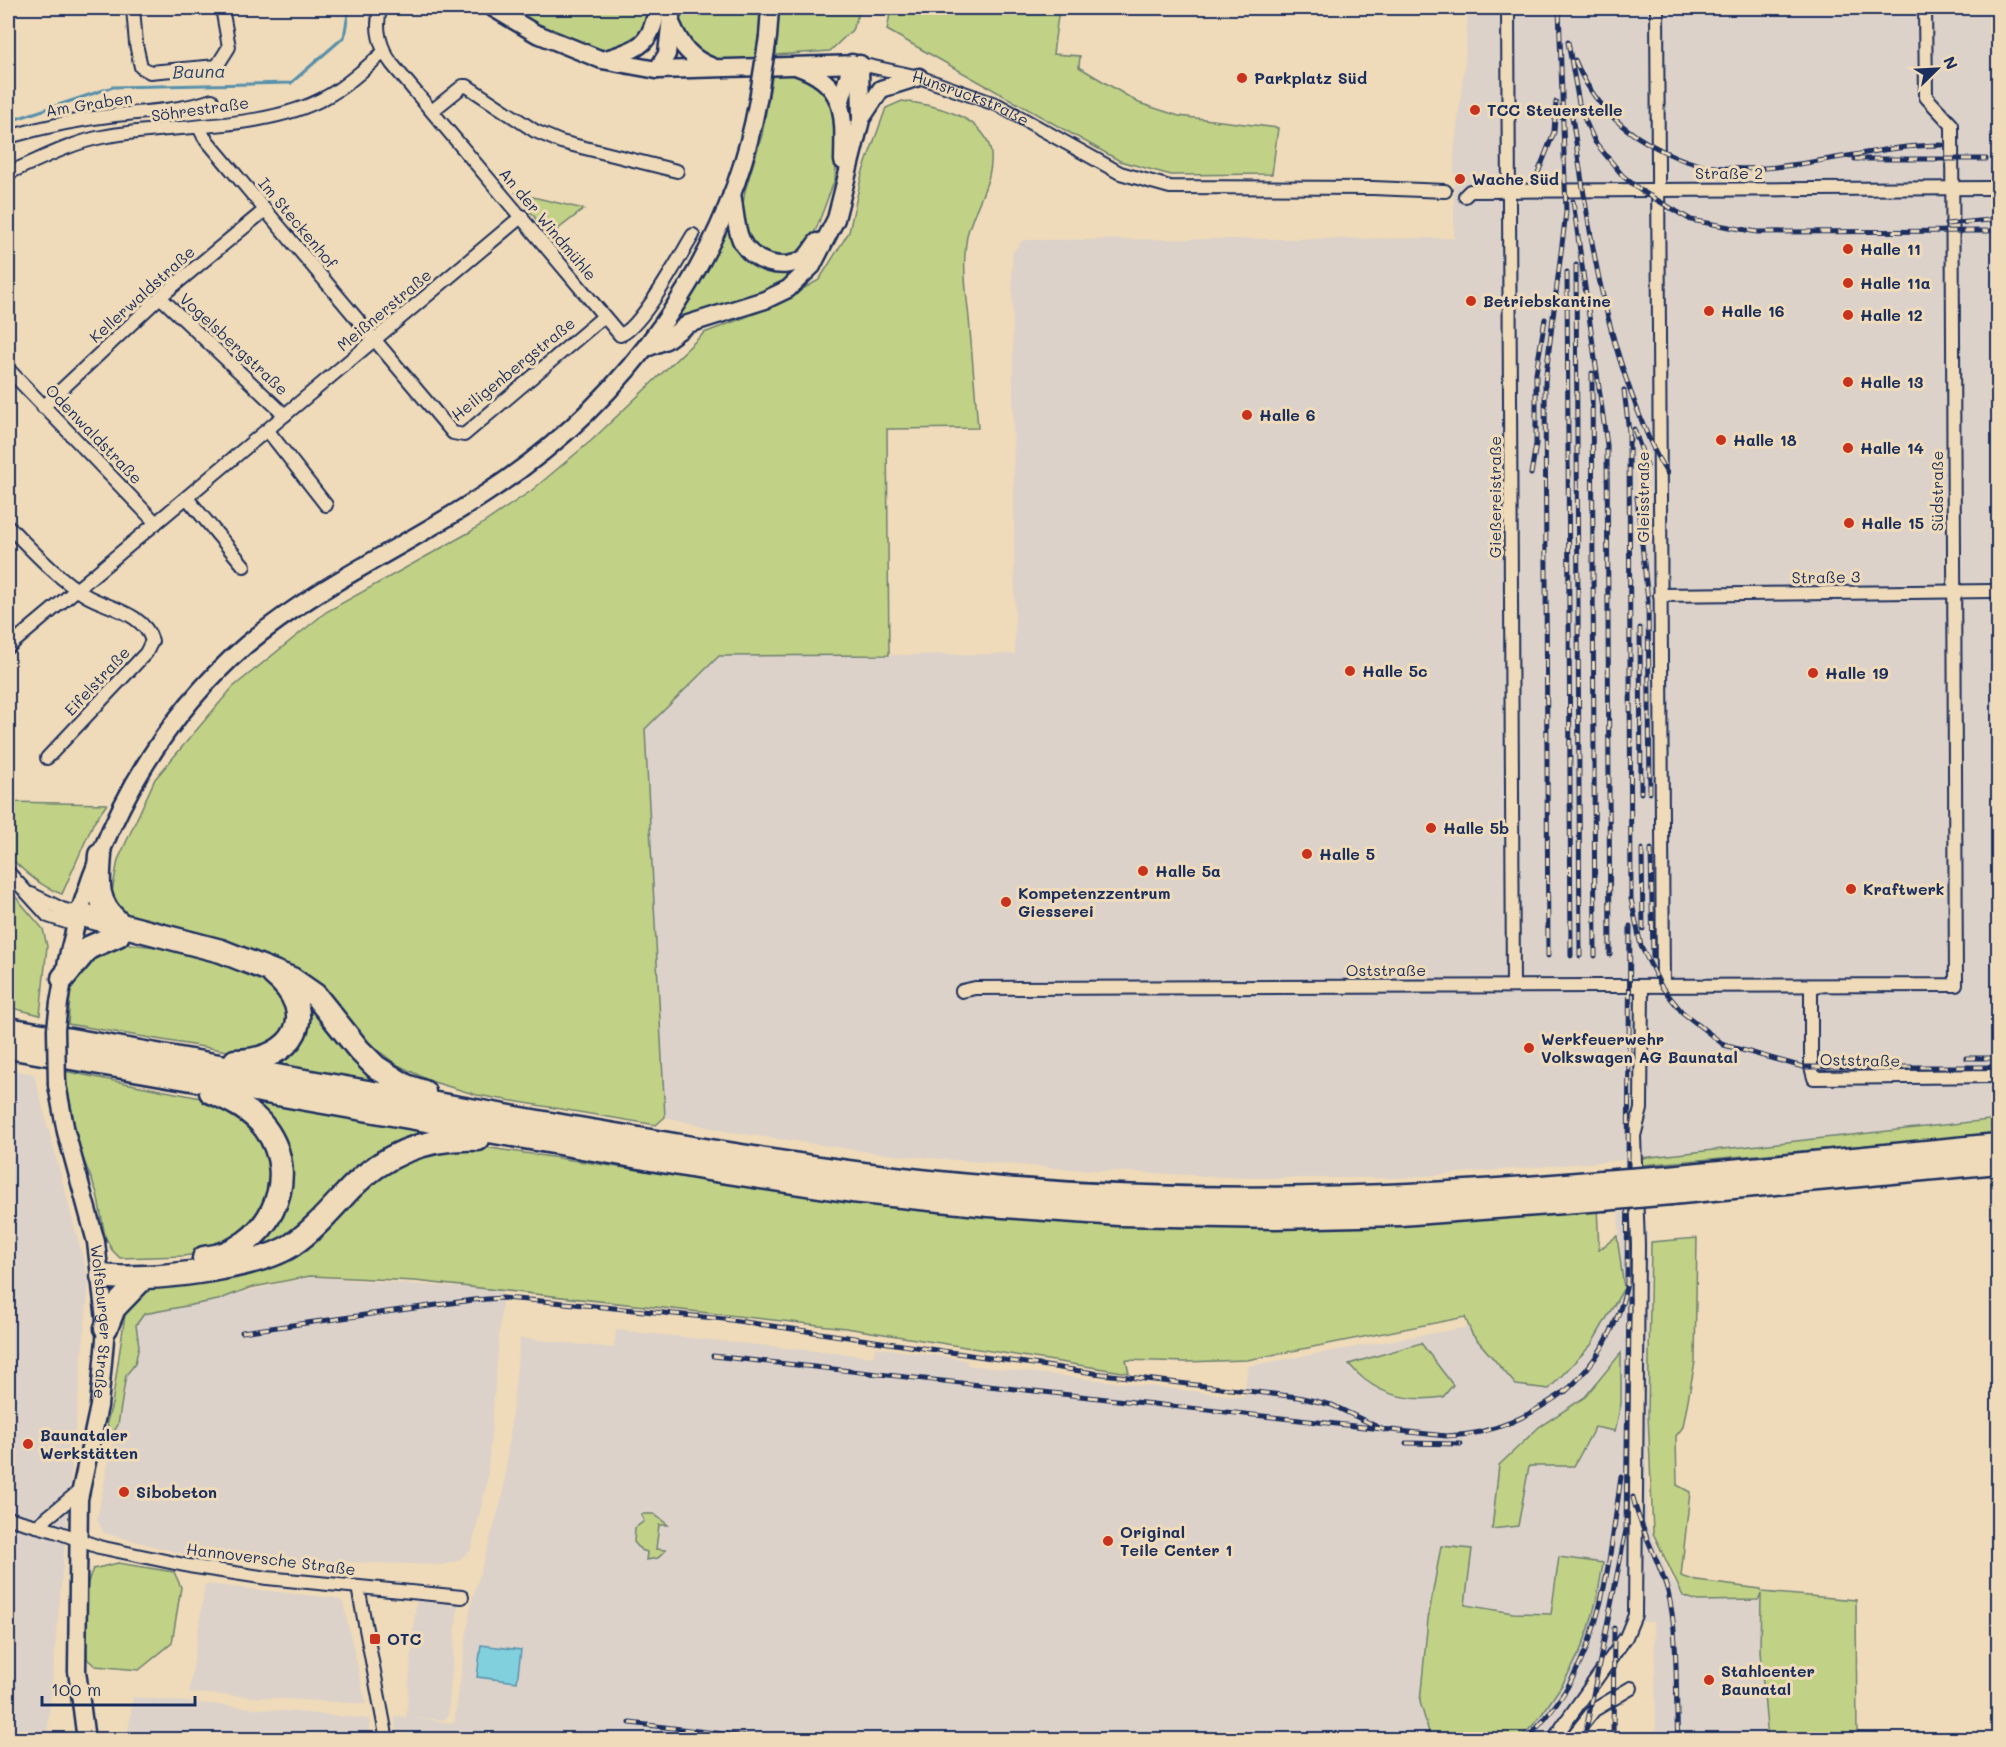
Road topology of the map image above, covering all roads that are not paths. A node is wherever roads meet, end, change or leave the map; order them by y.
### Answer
1 (133, 8) edge
2 (222, 8) edge
3 (381, 8) edge
4 (494, 8) edge
5 (657, 8) edge
6 (672, 8) edge
7 (770, 8) edge
8 (1508, 8) edge
9 (1657, 8) edge
10 (1925, 8) edge
11 (672, 25) junction
12 (653, 31) junction
13 (384, 52) junction
14 (602, 60) junction
15 (856, 64) junction
16 (795, 66) junction
17 (657, 70) junction
18 (723, 70) junction
19 (919, 77) junction
20 (212, 100) dead end
21 (840, 104) junction
22 (432, 111) junction
23 (861, 120) junction
24 (199, 127) junction
25 (8, 137) edge
26 (677, 171) dead end
27 (8, 173) edge
28 (1952, 189) junction
29 (1990, 189) dead end
30 (1658, 190) junction
31 (1459, 191) joint
32 (1510, 191) junction
33 (732, 194) junction
34 (265, 210) junction
35 (522, 216) junction
36 (693, 235) dead end
37 (160, 297) junction
38 (603, 316) junction
39 (374, 340) junction
40 (645, 348) junction
41 (8, 369) edge
42 (43, 407) junction
43 (285, 415) junction
44 (268, 431) junction
45 (187, 498) junction
46 (326, 505) dead end
47 (156, 523) junction
48 (8, 527) edge
49 (244, 566) dead end
50 (77, 589) junction
51 (1992, 591) dead end
52 (1954, 592) junction
53 (1660, 595) junction
54 (8, 647) edge
55 (47, 758) dead end
56 (100, 855) junction
57 (8, 872) edge
58 (77, 919) junction
59 (118, 928) junction
60 (264, 967) junction
61 (63, 978) junction
62 (1956, 985) joint
63 (1514, 986) junction
64 (1642, 986) junction
65 (1663, 986) junction
66 (1811, 986) junction
67 (962, 991) dead end
68 (8, 1029) edge
69 (8, 1047) edge
70 (197, 1062) junction
71 (171, 1076) junction
72 (1998, 1076) edge
73 (453, 1107) junction
74 (546, 1141) junction
75 (1998, 1145) edge
76 (1998, 1162) edge
77 (1670, 1185) junction
78 (1602, 1191) junction
79 (101, 1271) junction
80 (143, 1278) junction
81 (106, 1328) junction
82 (82, 1489) junction
83 (8, 1518) edge
84 (37, 1526) junction
85 (78, 1540) junction
86 (358, 1587) junction
87 (462, 1597) dead end
88 (1631, 1688) dead end
89 (86, 1740) edge
90 (387, 1740) edge
91 (1553, 1740) edge
92 (1570, 1740) edge

1 - 2 street
3 - 13 street, An der Windmühle
4 - 14 main road, Hunsrückstraße
5 - 12 main road
6 - 11 main road
7 - 33 main road, Wolfsburger Straße, bridge
8 - 32 street, Gießereistraße
9 - 30 street, Gleisstraße
10 - 28 street, Südstraße
11 - 17 main road
11 - 18 main road
12 - 14 main road
12 - 17 main road
13 - 22 street, An der Windmühle
13 - 24 street, Söhrestraße
14 - 17 main road, Hunsrückstraße
15 - 16 main road, Hunsrückstraße
15 - 19 street, Hunsrückstraße
15 - 21 main road
15 - 23 main road
16 - 18 main road, Hunsrückstraße
16 - 21 main road
17 - 18 main road, Hunsrückstraße
19 - 23 main road
19 - 31 street, Hunsrückstraße
20 - 25 street, Am Graben
21 - 33 main road
22 - 26 street
22 - 35 street, An der Windmühle
23 - 40 main road
24 - 27 street, Söhrestraße
24 - 34 street, Im Steckenhof
28 - 29 street, Straße 2
28 - 30 street, Straße 2
28 - 52 street, Südstraße
30 - 32 street, Straße 2
30 - 53 street, Gleisstraße
31 - 32 street, Straße 2
32 - 63 street, Gießereistraße
33 - 40 main road, Wolfsburger Straße
34 - 37 street, Kellerwaldstraße
34 - 39 street, Im Steckenhof
35 - 38 street, An der Windmühle
35 - 39 street, Meißnerstraße
36 - 38 street, An der Windmühle
37 - 42 street, Kellerwaldstraße
37 - 43 street, Vogelsbergstraße
38 - 39 street, Heiligenbergstraße
39 - 43 street, Meißnerstraße
40 - 56 main road, Wolfsburger Straße
41 - 42 street, Odenwaldstraße
42 - 47 street, Odenwaldstraße
43 - 44 street, Meißnerstraße
44 - 45 street, Meißnerstraße
44 - 46 street
45 - 47 street, Meißnerstraße
45 - 49 street
47 - 50 street, Meißnerstraße
48 - 50 street
50 - 54 street, Meißnerstraße
50 - 55 street, Eifelstraße
51 - 52 street, Straße 3
52 - 53 street, Straße 3
52 - 62 street, Südstraße
53 - 65 street, Gleisstraße
56 - 58 main road, Wolfsburger Straße
56 - 59 highway
57 - 58 street
58 - 59 highway
58 - 61 main road, Wolfsburger Straße
59 - 60 highway
59 - 61 highway
60 - 70 highway
60 - 73 highway
61 - 79 main road, Wolfsburger Straße, bridge
62 - 66 street, Oststraße
63 - 64 street, Oststraße
63 - 67 street, Oststraße
64 - 65 street, Oststraße
64 - 91 street
65 - 66 street, Oststraße
66 - 72 street, Oststraße
68 - 70 highway
69 - 71 highway
70 - 73 highway
71 - 74 highway
71 - 79 highway
73 - 78 highway
74 - 78 highway
74 - 80 highway
75 - 77 highway
76 - 77 highway
77 - 78 highway, bridge
79 - 80 highway
79 - 81 main road, Wolfsburger Straße
80 - 81 highway
81 - 82 main road, Wolfsburger Straße
82 - 84 street
82 - 85 main road, Wolfsburger Straße
83 - 84 street, Hannoversche Straße
84 - 85 street, Hannoversche Straße
85 - 86 street, Hannoversche Straße
85 - 89 main road, Wolfsburger Straße
86 - 87 street, Hannoversche Straße
86 - 90 street
88 - 92 street

